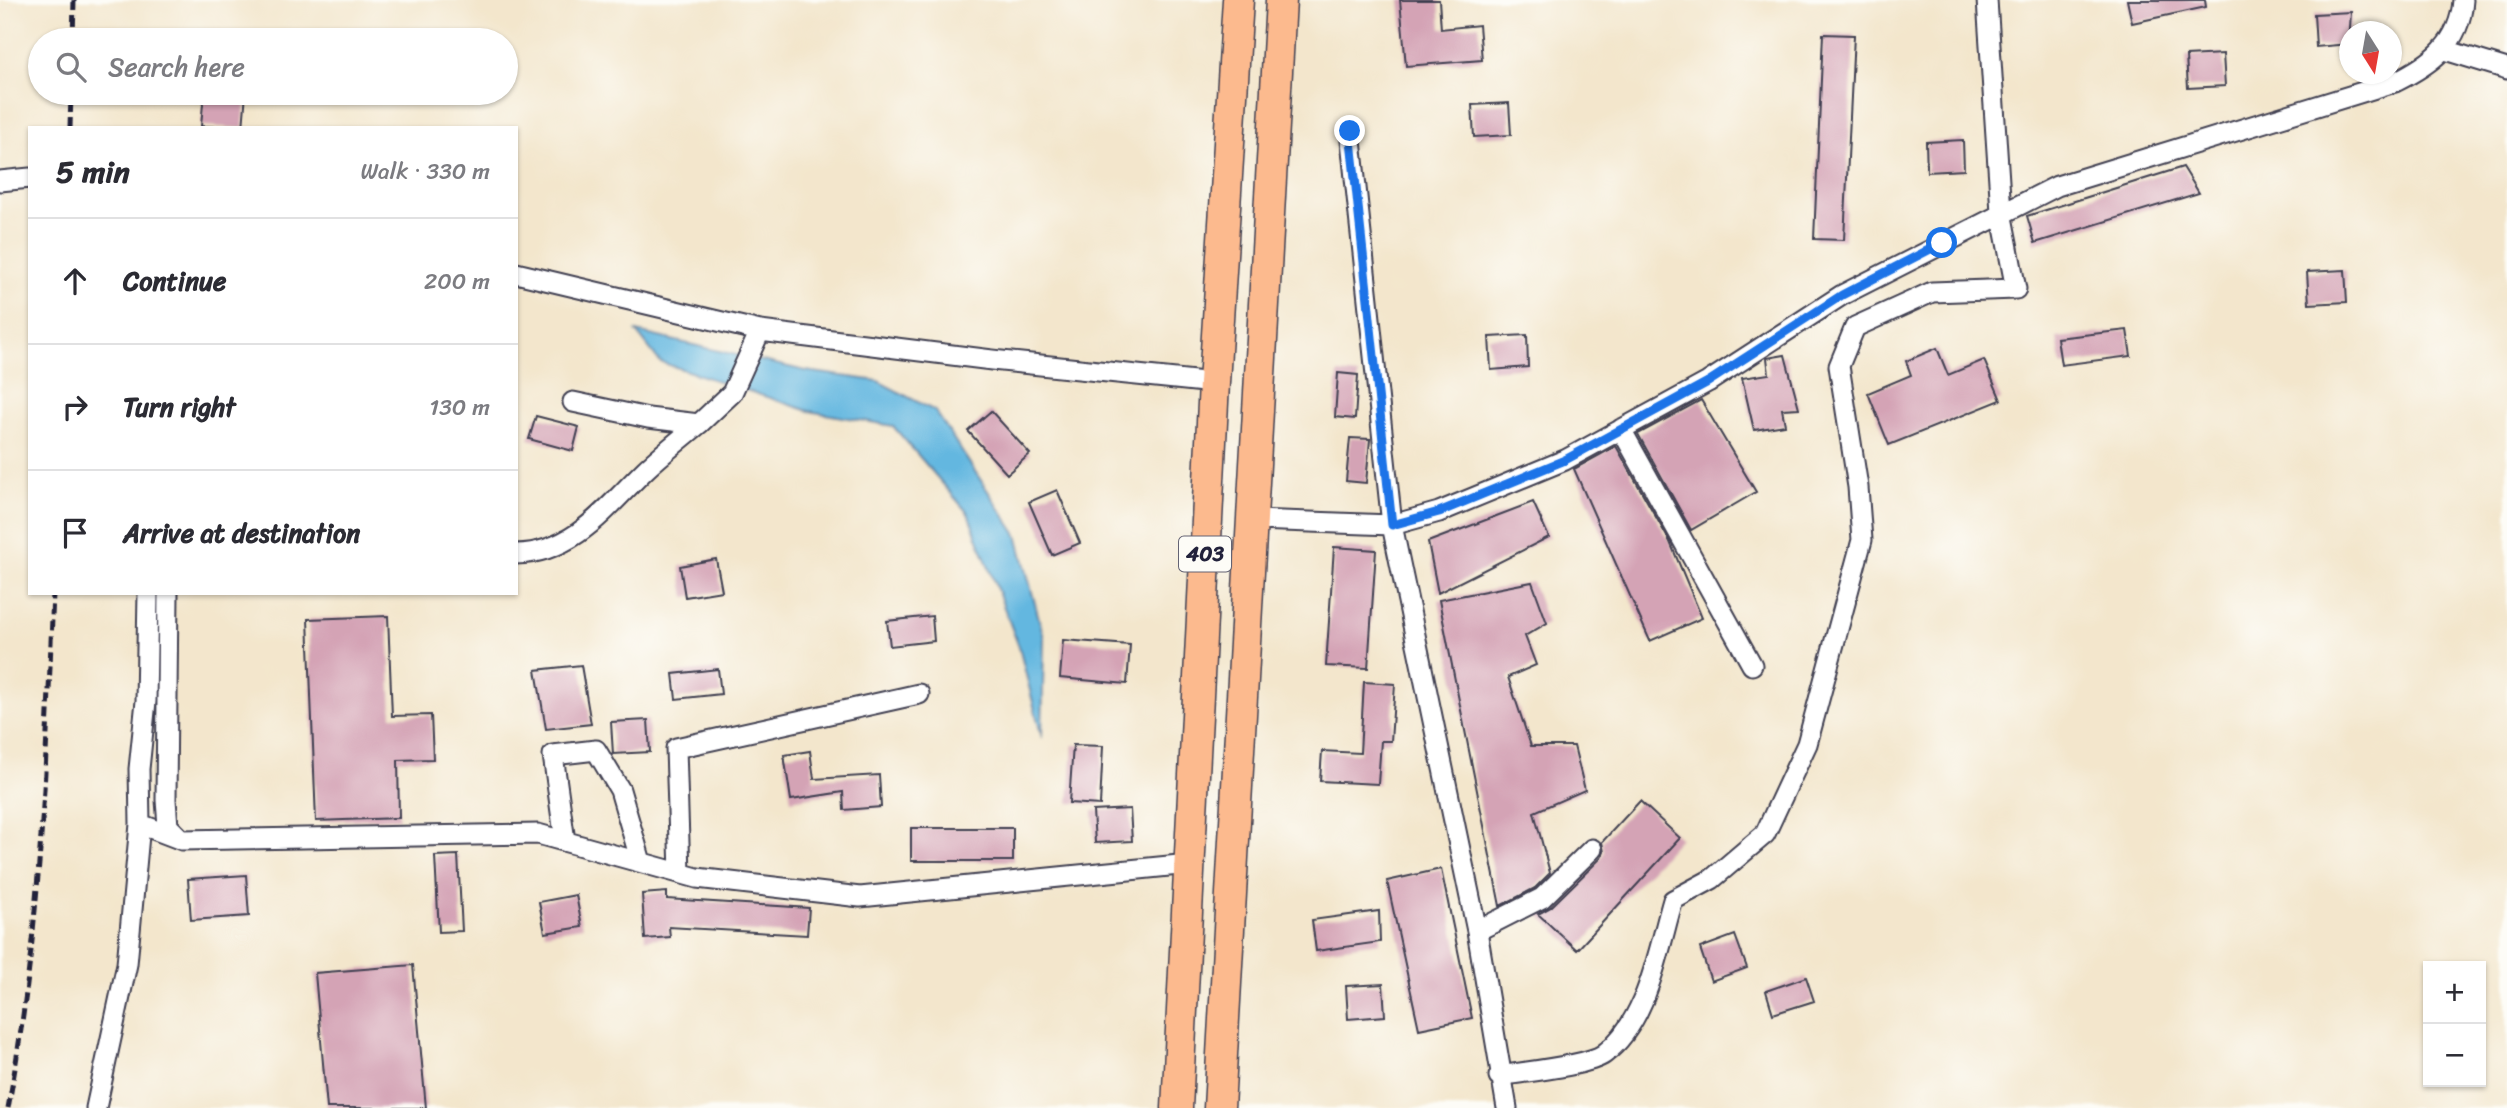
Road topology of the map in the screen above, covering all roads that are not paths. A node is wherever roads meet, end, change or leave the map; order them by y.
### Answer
1 (1238, 0) edge
2 (1281, 0) edge
3 (1987, 0) edge
4 (2463, 0) edge
5 (2445, 50) junction
6 (2507, 69) edge
7 (1350, 131) dead end
8 (28, 178) edge
9 (0, 181) edge
10 (2001, 212) junction
11 (518, 275) edge
12 (756, 339) junction
13 (1214, 383) junction
14 (573, 402) dead end
15 (699, 424) junction
16 (1621, 429) junction
17 (1253, 520) junction
18 (1392, 525) junction
19 (518, 554) edge
20 (148, 595) edge
21 (168, 595) edge
22 (1752, 665) dead end
23 (919, 694) dead end
24 (140, 824) junction
25 (182, 840) junction
26 (565, 841) junction
27 (1592, 849) dead end
28 (641, 862) junction
29 (1189, 864) junction
30 (680, 873) junction
31 (1477, 931) junction
32 (1499, 1076) junction
33 (96, 1108) edge
34 (1177, 1108) edge
35 (1219, 1108) edge
36 (1507, 1108) edge

1 - 13 highway, 403
2 - 17 highway, 403
3 - 10 street
4 - 5 street
5 - 6 street
5 - 10 street
7 - 18 street
8 - 9 street
10 - 16 street
10 - 32 street
11 - 12 street
12 - 13 street
12 - 15 street
13 - 29 highway, 403
14 - 15 street
15 - 19 street
16 - 18 street
16 - 22 street
17 - 18 street
17 - 35 highway, 403
18 - 31 street
20 - 24 street
21 - 25 street
23 - 30 street
24 - 25 street
24 - 33 street
25 - 26 street
26 - 28 street
26 - 28 street
27 - 31 street
28 - 30 street
29 - 30 street
29 - 34 highway, 403
31 - 32 street
32 - 36 street

